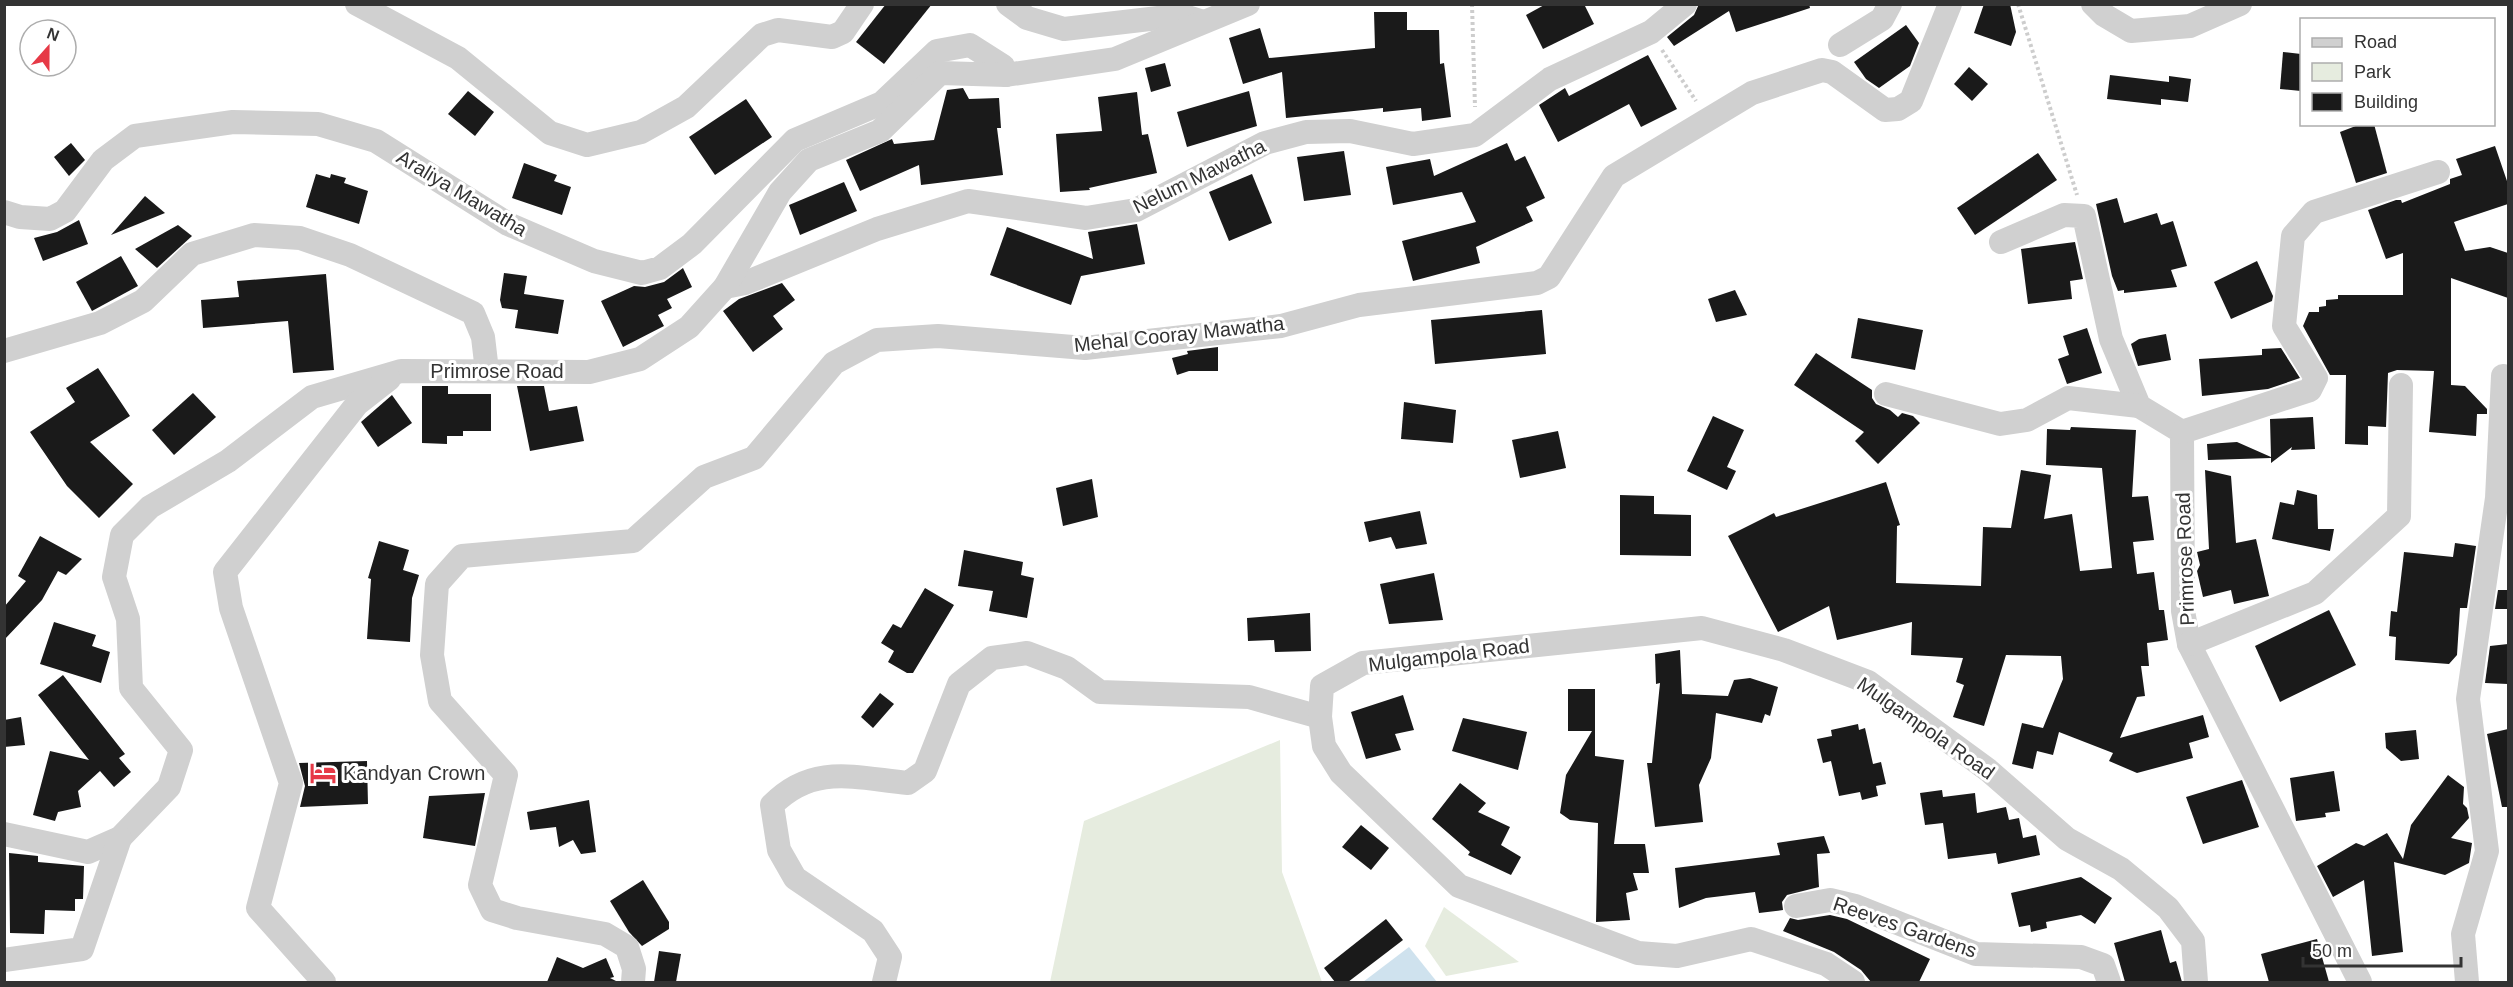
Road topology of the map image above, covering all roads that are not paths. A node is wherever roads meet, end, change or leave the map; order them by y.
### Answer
1 (357, 4) edge
2 (862, 4) edge
3 (1008, 4) edge
4 (1248, 4) edge
5 (1685, 4) edge
6 (1890, 4) edge
7 (1950, 4) edge
8 (2093, 4) edge
9 (2240, 4) edge
10 (1203, 21) junction
11 (1840, 45) dead end
12 (1006, 75) junction
13 (2438, 172) dead end
14 (4, 212) edge
15 (2001, 242) dead end
16 (725, 287) junction
17 (4, 351) edge
18 (400, 370) junction
19 (487, 371) junction
20 (2503, 376) dead end
21 (2401, 385) dead end
22 (1886, 394) dead end
23 (2139, 406) junction
24 (2182, 432) junction
25 (2189, 644) junction
26 (1320, 717) junction
27 (4, 834) edge
28 (120, 838) junction
29 (1796, 906) dead end
30 (4, 960) edge
31 (324, 982) edge
32 (633, 982) edge
33 (884, 982) edge
34 (1853, 982) edge
35 (2109, 982) edge
36 (2196, 982) edge
37 (2361, 982) edge
38 (2467, 982) edge

1 - 2 street
3 - 10 street
4 - 10 street, Primrose Road
5 - 16 street, Nelum Mawatha
6 - 11 street
7 - 32 street, Mehal Cooray Mawatha
8 - 9 street
10 - 12 street, Primrose Road
12 - 14 street, Araliya Mawatha
12 - 16 street, Primrose Road
13 - 24 street
15 - 23 street
16 - 19 street, Primrose Road
17 - 19 street
18 - 19 street, Primrose Road
18 - 28 street, Primrose Road
18 - 31 street
20 - 38 street
21 - 25 street
22 - 23 street
23 - 24 street
24 - 25 street, Primrose Road
25 - 37 street, Primrose Road
26 - 33 street
26 - 34 street, Mulgampola Road
26 - 36 street, Mulgampola Road
27 - 28 street, Primrose Road
28 - 30 street
29 - 35 street, Reeves Gardens

